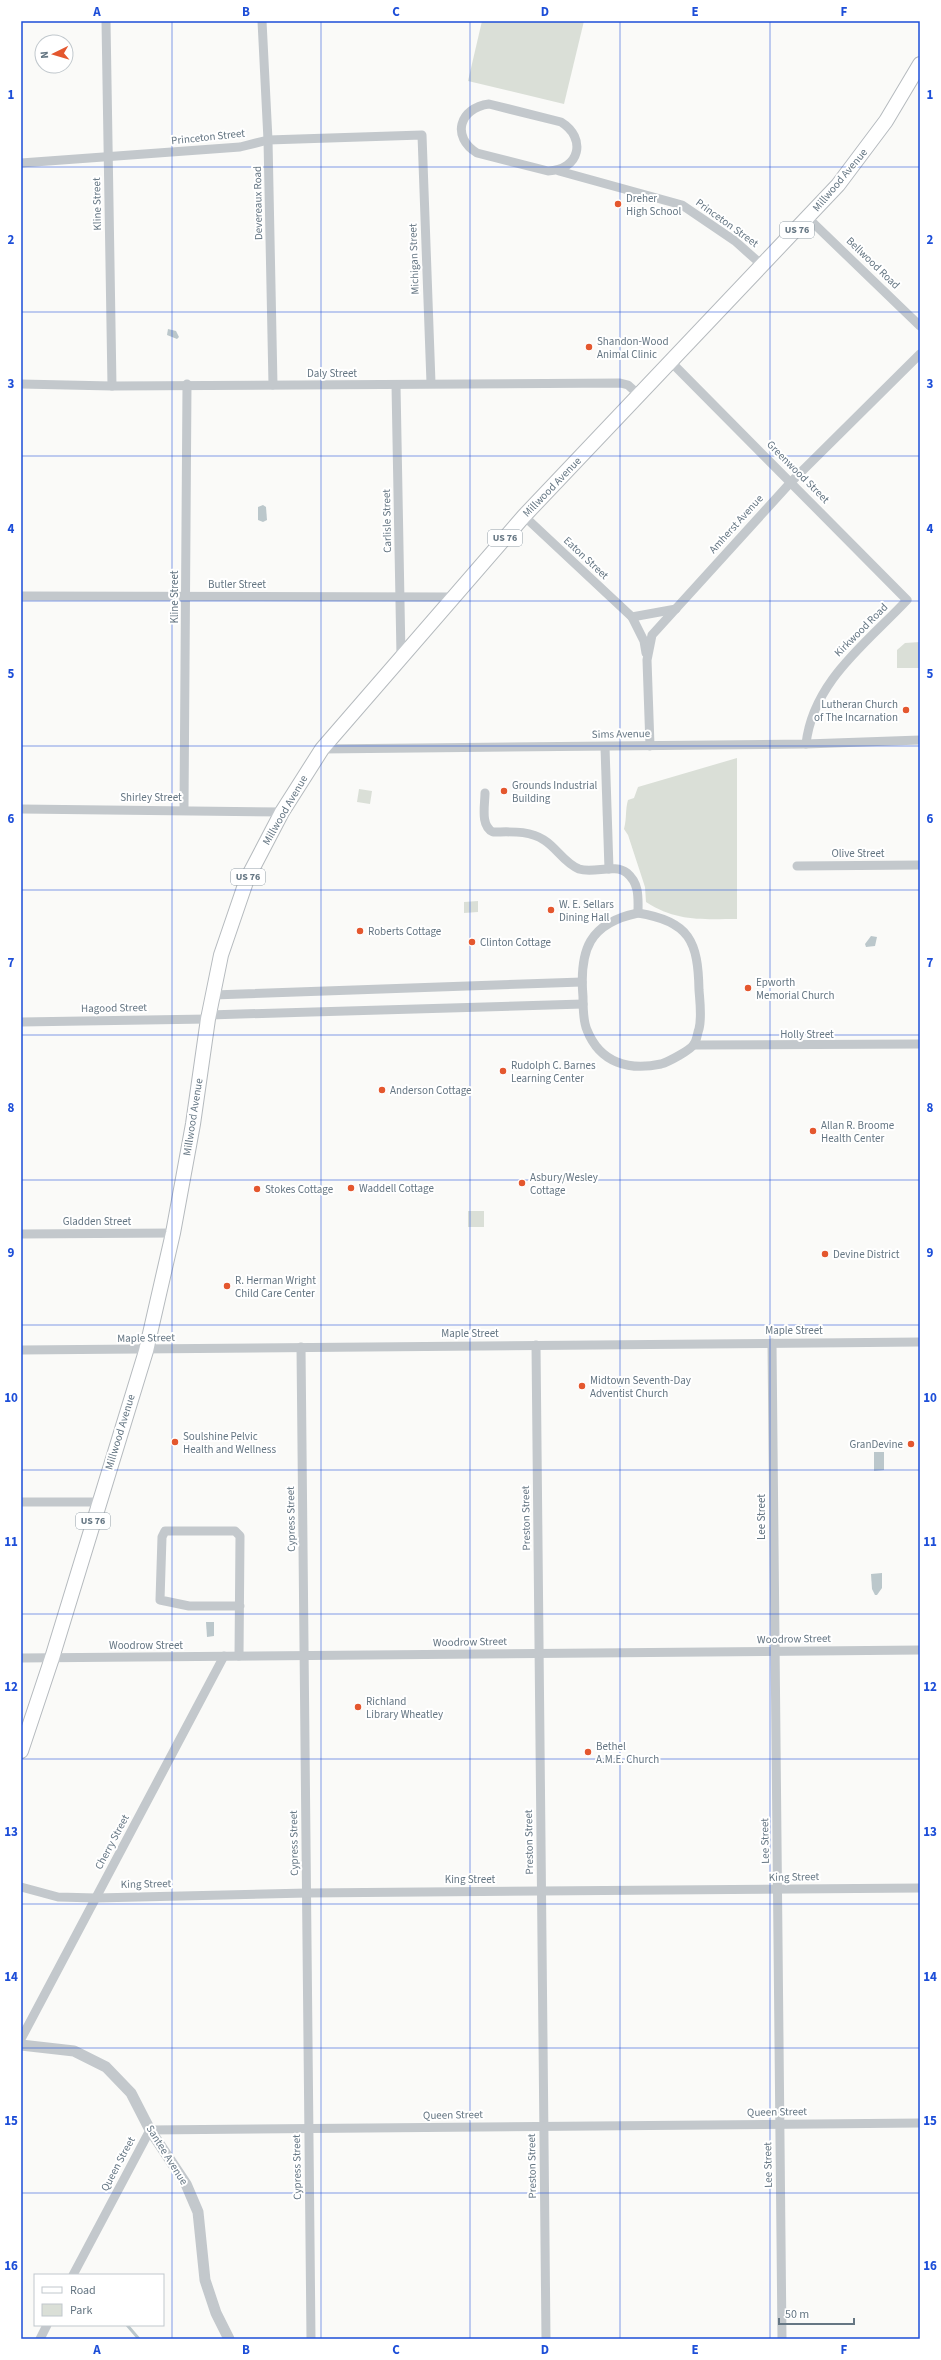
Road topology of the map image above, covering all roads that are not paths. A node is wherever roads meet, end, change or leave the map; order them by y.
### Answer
1 (106, 21) edge
2 (262, 21) edge
3 (920, 64) edge
4 (422, 135) joint
5 (268, 140) junction
6 (108, 157) junction
7 (21, 163) edge
8 (559, 170) junction
9 (808, 218) junction
10 (763, 266) junction
11 (920, 326) edge
12 (920, 354) edge
13 (671, 362) junction
14 (430, 383) junction
15 (21, 384) edge
16 (187, 384) junction
17 (273, 385) junction
18 (396, 385) junction
19 (112, 386) junction
20 (639, 395) junction
21 (791, 482) junction
22 (524, 516) junction
23 (21, 596) edge
24 (186, 596) junction
25 (400, 596) junction
26 (454, 597) junction
27 (907, 600) joint
28 (676, 609) junction
29 (632, 617) junction
30 (401, 656) junction
31 (647, 660) junction
32 (920, 740) edge
33 (806, 744) junction
34 (650, 746) junction
35 (605, 747) junction
36 (322, 749) junction
37 (485, 793) dead end
38 (21, 809) edge
39 (184, 810) junction
40 (282, 812) junction
41 (920, 865) edge
42 (797, 866) dead end
43 (609, 869) junction
44 (638, 913) junction
45 (582, 982) junction
46 (213, 995) junction
47 (583, 1004) junction
48 (208, 1017) junction
49 (21, 1022) edge
50 (920, 1044) edge
51 (694, 1045) junction
52 (173, 1233) junction
53 (21, 1234) edge
54 (920, 1342) edge
55 (772, 1343) junction
56 (536, 1345) junction
57 (301, 1347) junction
58 (21, 1350) edge
59 (146, 1350) junction
60 (21, 1502) edge
61 (98, 1502) junction
62 (240, 1606) junction
63 (920, 1650) edge
64 (775, 1652) junction
65 (539, 1654) junction
66 (224, 1656) junction
67 (239, 1656) junction
68 (304, 1656) junction
69 (21, 1658) edge
70 (52, 1658) junction
71 (21, 1751) edge
72 (21, 1887) edge
73 (920, 1888) edge
74 (777, 1889) junction
75 (542, 1891) junction
76 (307, 1893) junction
77 (96, 1898) junction
78 (21, 2038) edge
79 (21, 2045) edge
80 (920, 2123) edge
81 (780, 2124) junction
82 (544, 2127) junction
83 (309, 2129) junction
84 (150, 2130) junction
85 (74, 2274) edge
86 (46, 2326) edge
87 (40, 2339) edge
88 (229, 2339) edge
89 (311, 2339) edge
90 (546, 2339) edge
91 (782, 2339) edge

1 - 6 street, Kline Street
2 - 5 street, Devereaux Road
3 - 9 main road, Millwood Avenue / US 76
4 - 5 street, Princeton Street
4 - 14 street, Michigan Street
5 - 6 street, Princeton Street
5 - 17 street, Devereaux Road
6 - 7 street, Princeton Street
6 - 19 street, Kline Street
8 - 8 street, Princeton Street
8 - 10 street, Princeton Street
9 - 10 main road, Millwood Avenue / US 76
9 - 11 street, Bellwood Road
10 - 13 main road, Millwood Avenue / US 76
12 - 21 street, Amherst Avenue
13 - 20 main road, Millwood Avenue / US 76
13 - 21 street, Greenwood Street
14 - 18 street, Daly Street
14 - 20 street, Daly Street
15 - 19 street, Daly Street
16 - 17 street, Daly Street
16 - 19 street, Daly Street
16 - 24 street, Kline Street
17 - 18 street, Daly Street
18 - 25 street, Carlisle Street
20 - 22 main road, Millwood Avenue / US 76
21 - 27 street, Greenwood Street
21 - 28 street, Amherst Avenue
22 - 26 main road, Millwood Avenue / US 76
22 - 29 street, Eaton Street
23 - 24 street, Butler Street
24 - 25 street, Butler Street
24 - 39 street, Kline Street
25 - 26 street, Butler Street
25 - 30 street, Carlisle Street
26 - 30 main road, Millwood Avenue / US 76
27 - 33 street, Kirkwood Road
28 - 29 street
28 - 31 street, Amherst Avenue
29 - 31 street
30 - 36 main road, Millwood Avenue / US 76
31 - 34 street, Amherst Avenue
32 - 33 street, Sims Avenue
33 - 34 street, Sims Avenue
34 - 35 street, Sims Avenue
35 - 36 street, Sims Avenue
35 - 43 street
36 - 40 main road, Millwood Avenue / US 76
37 - 43 street
38 - 39 street, Shirley Street
39 - 40 street, Shirley Street
40 - 46 main road, Millwood Avenue / US 76
41 - 42 street, Olive Street
43 - 44 street
44 - 45 street
44 - 51 street
45 - 46 street
45 - 47 street
46 - 48 main road, Millwood Avenue / US 76
47 - 48 street, Hagood Street
47 - 51 street
48 - 49 street, Hagood Street
48 - 52 main road, Millwood Avenue / US 76
50 - 51 street, Holly Street
52 - 53 street, Gladden Street
52 - 59 main road, Millwood Avenue / US 76
54 - 55 street, Maple Street
55 - 56 street, Maple Street
55 - 64 street, Lee Street
56 - 57 street, Maple Street
56 - 65 street, Preston Street
57 - 59 street, Maple Street
57 - 68 street, Cypress Street
58 - 59 street, Maple Street
59 - 61 main road, Millwood Avenue / US 76
60 - 61 street
61 - 70 main road, Millwood Avenue / US 76
62 - 62 street
62 - 67 street
63 - 64 street, Woodrow Street
64 - 65 street, Woodrow Street
64 - 74 street, Lee Street
65 - 68 street, Woodrow Street
65 - 75 street, Preston Street
66 - 67 street, Woodrow Street
66 - 70 street, Woodrow Street
66 - 77 street, Cherry Street
67 - 68 street, Woodrow Street
68 - 76 street, Cypress Street
69 - 70 street, Woodrow Street
70 - 71 main road, Millwood Avenue / US 76
72 - 77 street, King Street
73 - 74 street, King Street
74 - 75 street, King Street
74 - 81 street, Lee Street
75 - 76 street, King Street
75 - 82 street, Preston Street
76 - 77 street, King Street
76 - 83 street, Cypress Street
77 - 78 street, Cherry Street
79 - 84 street, Santee Avenue
80 - 81 street, Queen Street
81 - 82 street, Queen Street
81 - 91 street, Lee Street
82 - 83 street, Queen Street
82 - 90 street, Preston Street
83 - 84 street, Queen Street
83 - 89 street, Cypress Street
84 - 85 street, Queen Street
84 - 88 street, Santee Avenue
86 - 87 street

